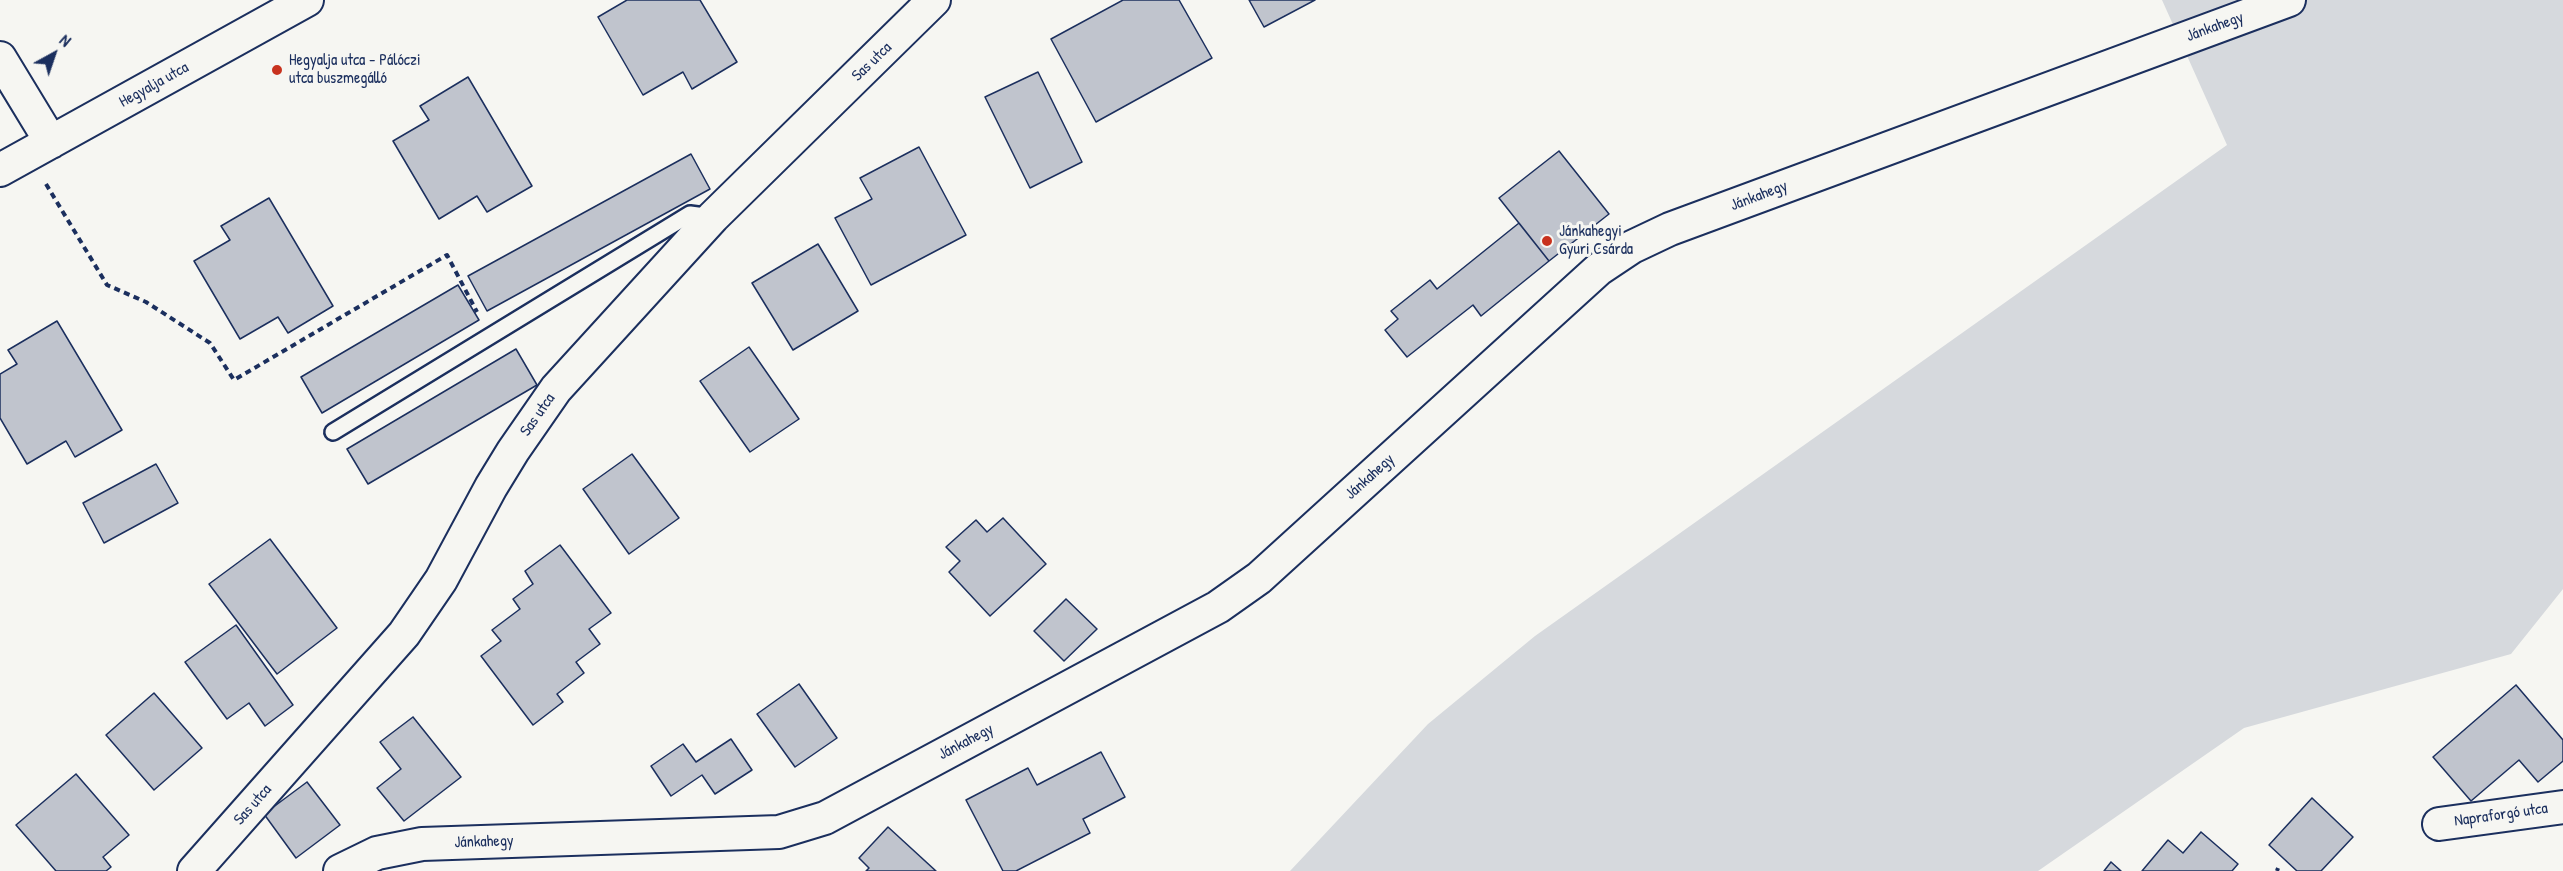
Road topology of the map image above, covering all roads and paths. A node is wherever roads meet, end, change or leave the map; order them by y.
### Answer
1 (307, 0) edge
2 (934, 0) edge
3 (2289, 0) edge
4 (0, 58) edge
5 (40, 148) junction
6 (0, 170) edge
7 (713, 217) junction
8 (514, 321) junction
9 (333, 432) dead end
10 (2563, 807) edge
11 (2439, 824) dead end
12 (424, 858) edge
13 (194, 871) edge
14 (340, 871) edge

1 - 5 street, Hegyalja utca
2 - 7 street, Sas utca
3 - 12 street, Jánkahegy
4 - 5 street
5 - 6 street, Hegyalja utca
5 - 8 path
7 - 8 lane
7 - 13 street, Sas utca
8 - 9 lane
10 - 11 street, Napraforgó utca
12 - 14 street, Jánkahegy

